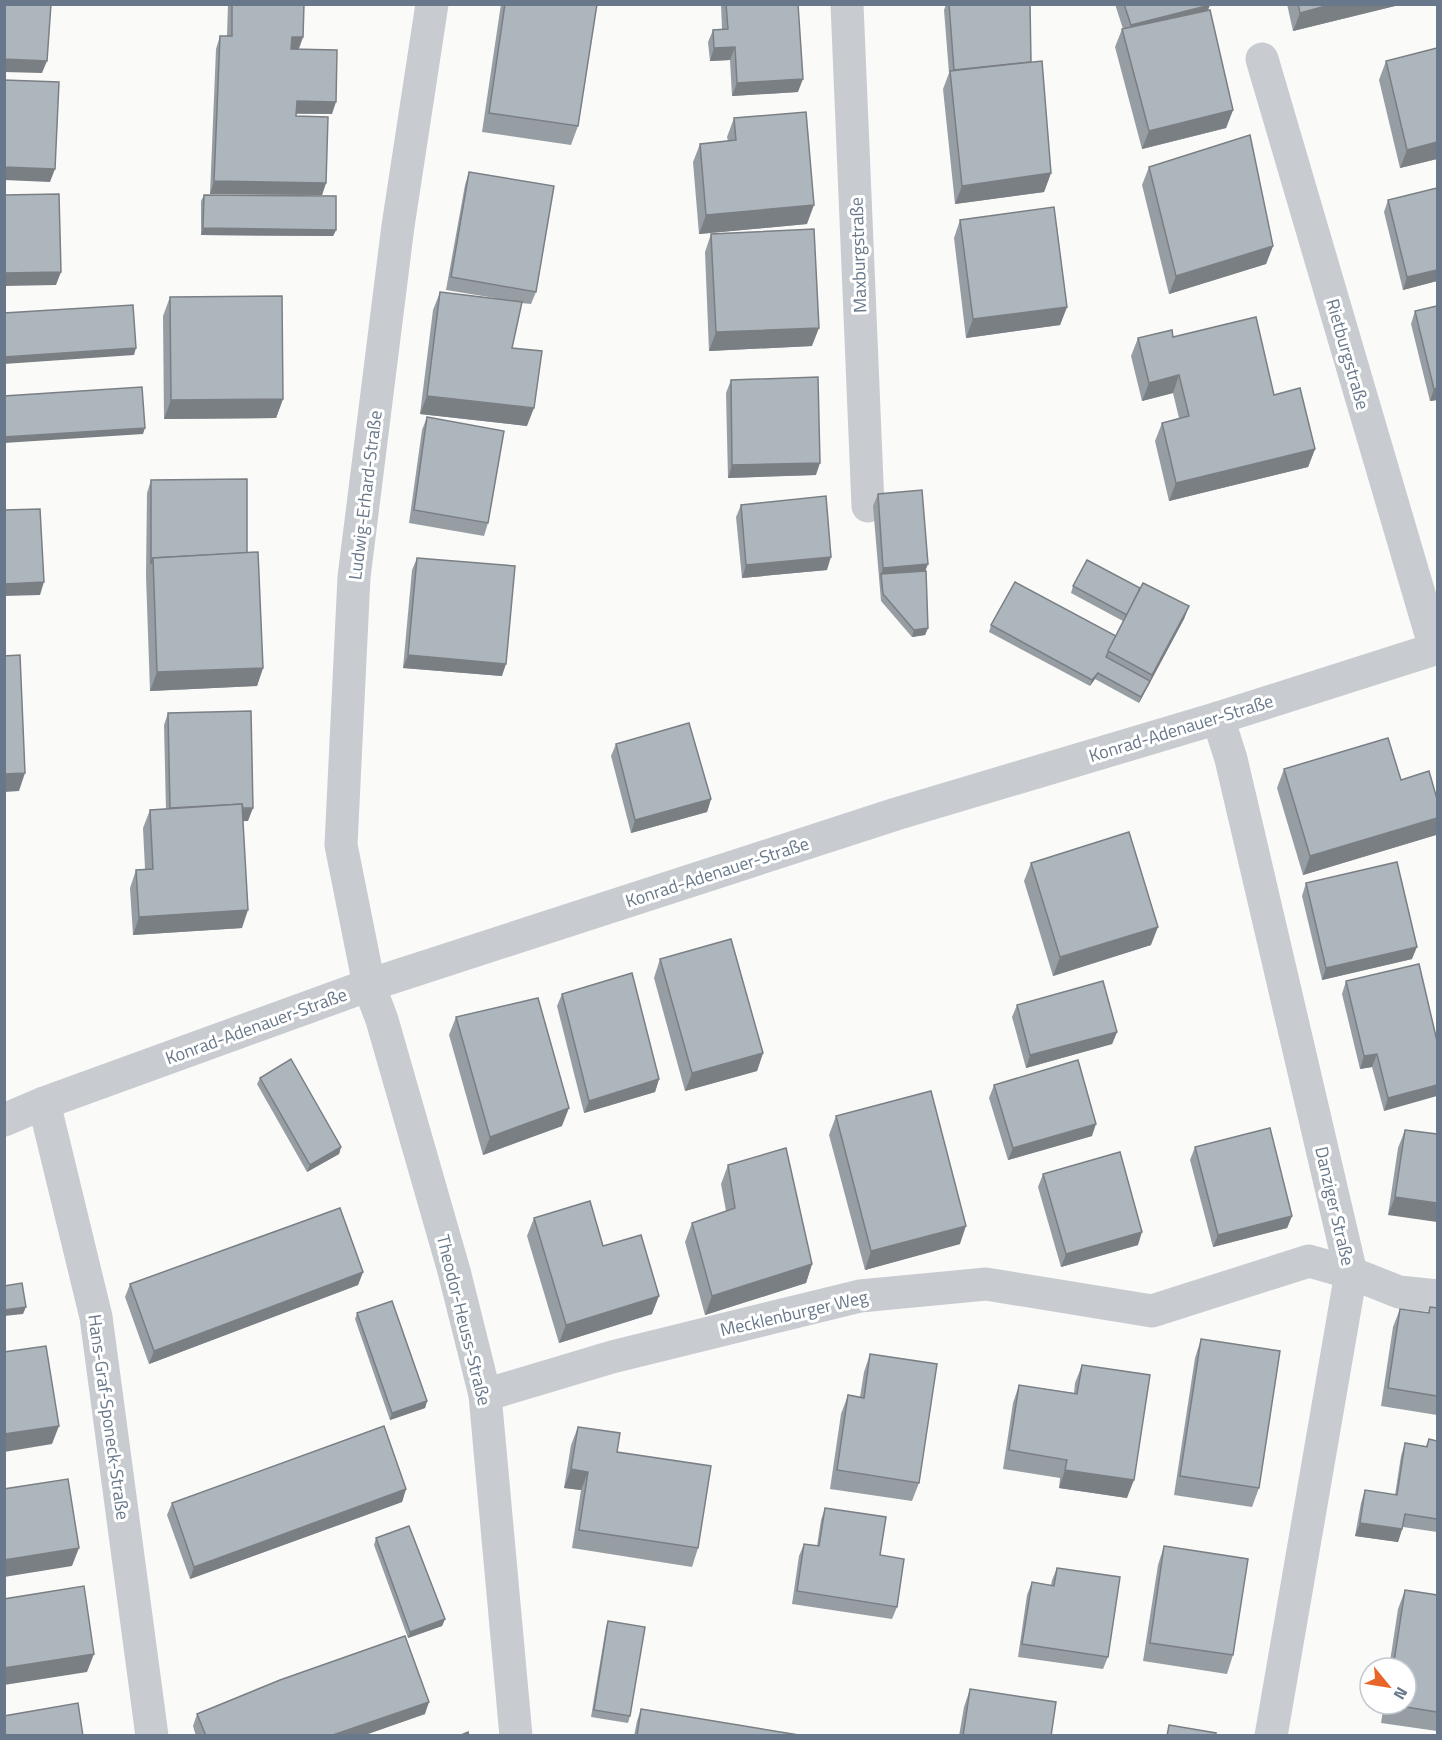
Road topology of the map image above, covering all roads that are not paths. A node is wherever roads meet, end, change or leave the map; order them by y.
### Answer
1 (432, 4) edge
2 (847, 4) edge
3 (1262, 59) dead end
4 (868, 506) dead end
5 (1436, 648) edge
6 (1218, 718) junction
7 (369, 986) junction
8 (44, 1103) junction
9 (4, 1120) edge
10 (1351, 1273) junction
11 (1437, 1296) edge
12 (485, 1395) junction
13 (152, 1736) edge
14 (516, 1736) edge
15 (1271, 1736) edge

1 - 7 street, Ludwig-Erhard-Straße
2 - 4 street, Maxburgstraße
3 - 5 street, Rietburgstraße
5 - 6 street, Konrad-Adenauer-Straße
6 - 7 street, Konrad-Adenauer-Straße
6 - 10 street, Danziger Straße
7 - 8 street, Konrad-Adenauer-Straße
7 - 12 street, Theodor-Heuss-Straße
8 - 9 street, Konrad-Adenauer-Straße
8 - 13 street, Hans-Graf-Sponeck-Straße
10 - 11 street, Mecklenburger Weg
10 - 12 street, Mecklenburger Weg
10 - 15 street, Danziger Straße
12 - 14 street, Theodor-Heuss-Straße

